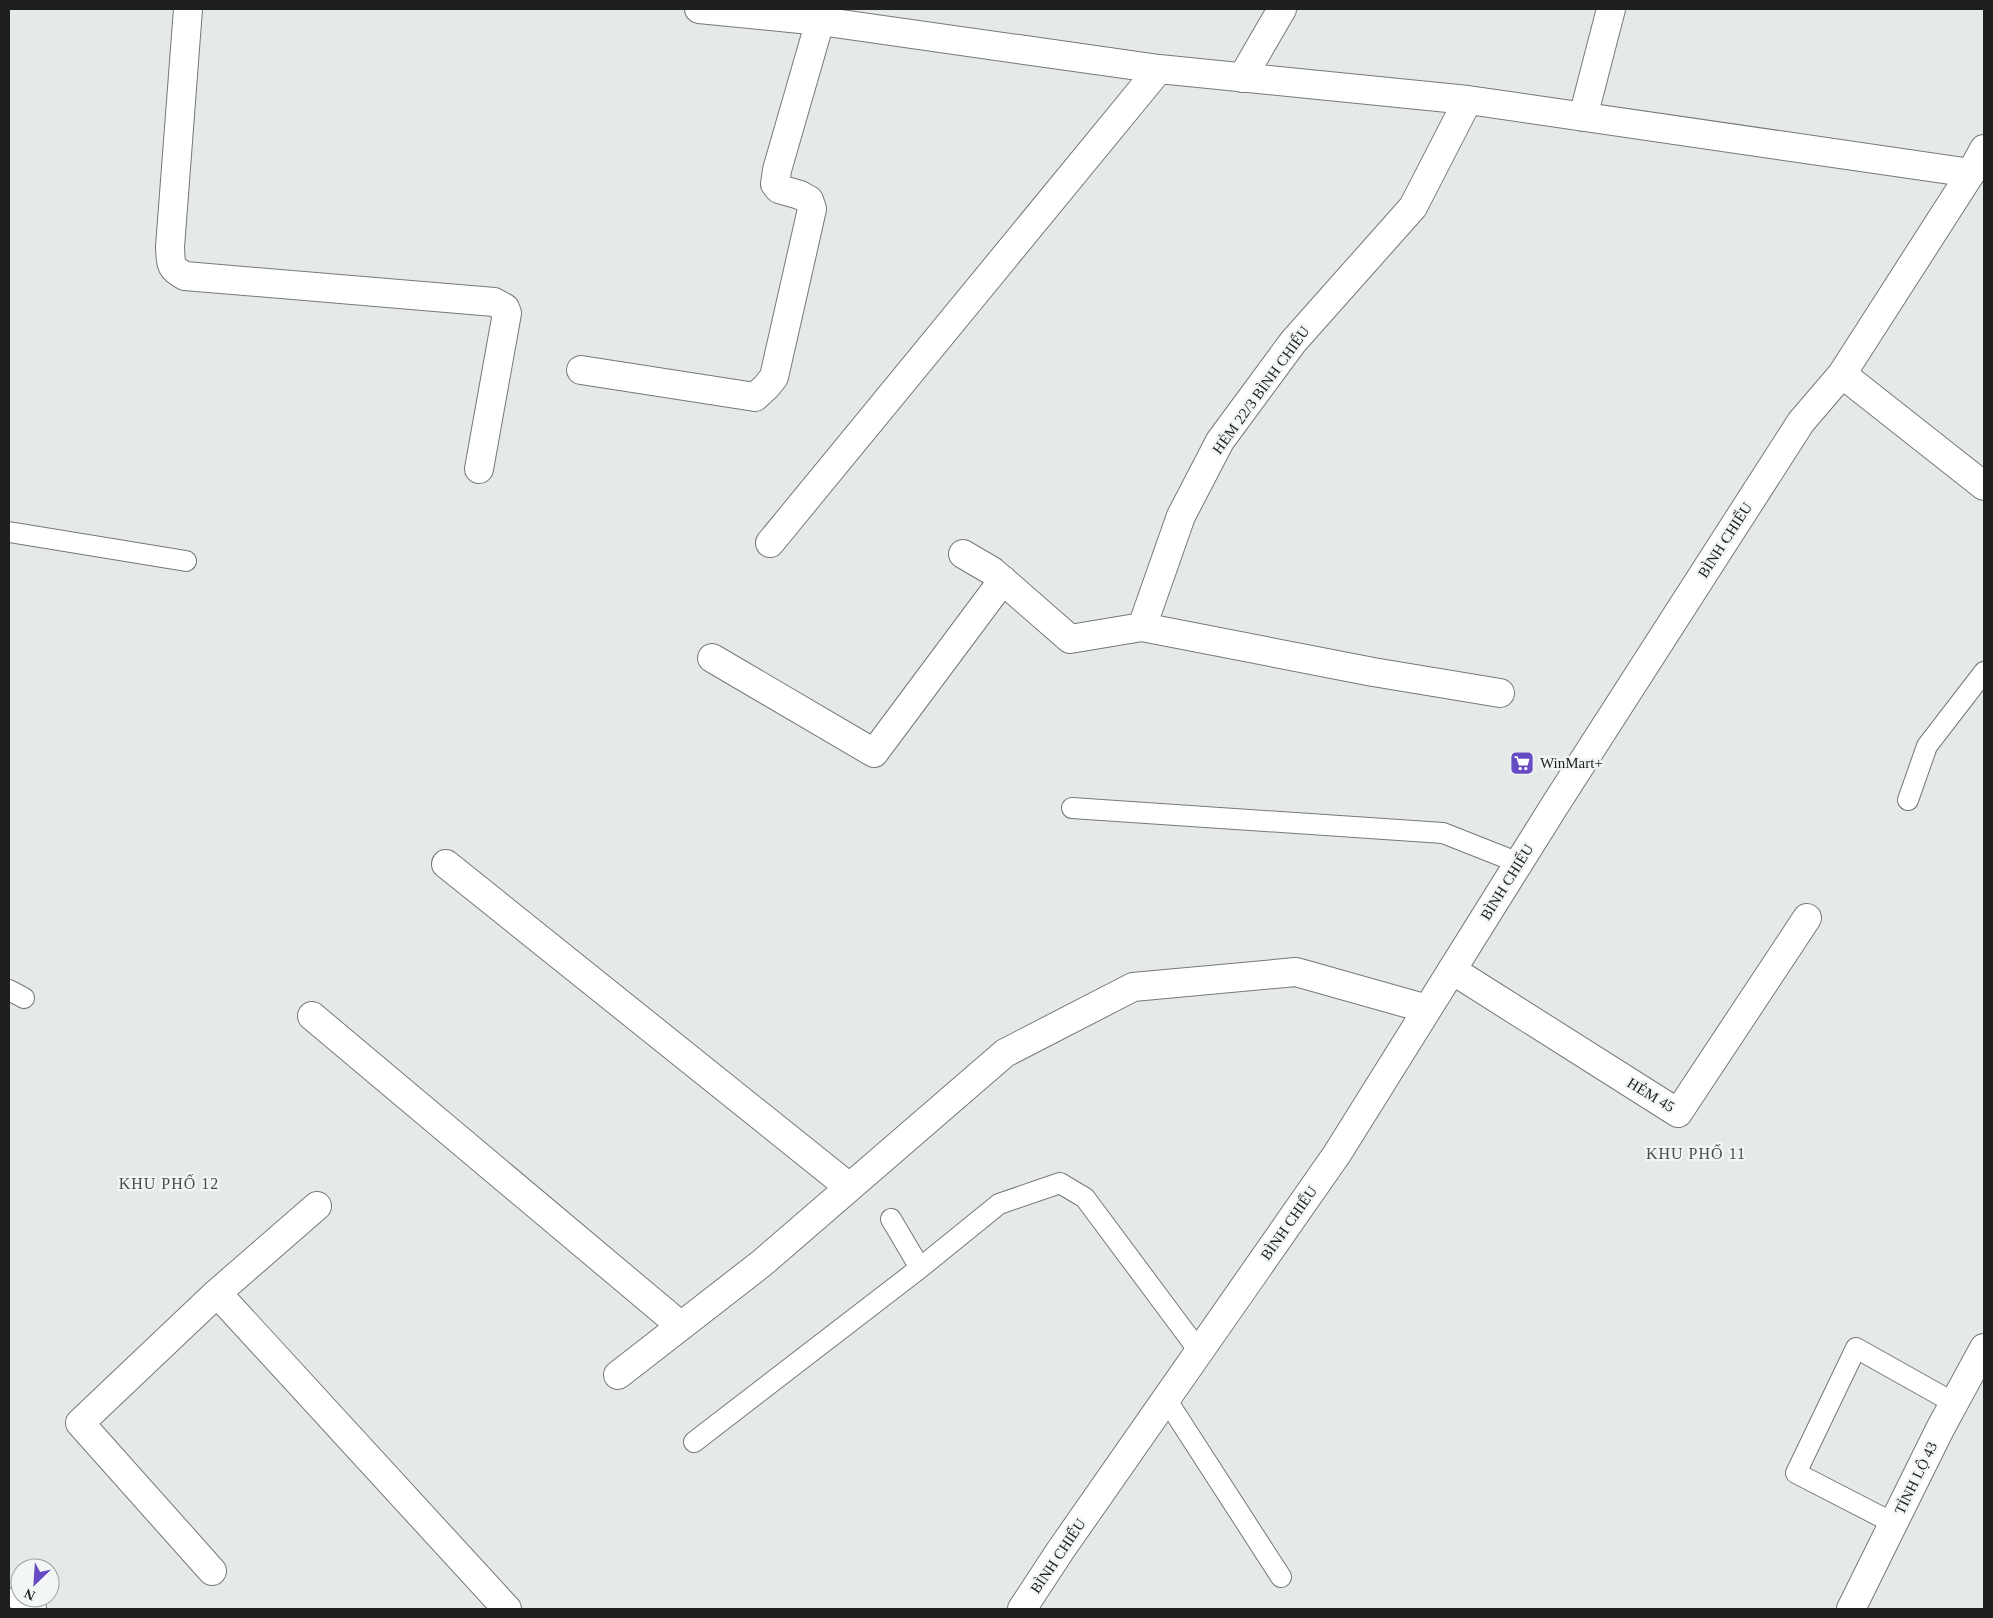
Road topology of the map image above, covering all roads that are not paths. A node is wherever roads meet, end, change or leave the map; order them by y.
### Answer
1 (188, 9) edge
2 (699, 9) edge
3 (1282, 9) edge
4 (1611, 9) edge
5 (820, 22) junction
6 (1159, 69) junction
7 (1242, 78) junction
8 (1468, 100) junction
9 (1583, 117) junction
10 (1984, 149) edge
11 (1971, 173) junction
12 (581, 370) dead end
13 (1842, 374) junction
14 (479, 469) dead end
15 (1984, 486) edge
16 (9, 532) edge
17 (770, 543) dead end
18 (963, 554) dead end
19 (186, 561) dead end
20 (1003, 580) junction
21 (1142, 627) junction
22 (712, 658) dead end
23 (1984, 672) edge
24 (1500, 693) dead end
25 (1908, 800) dead end
26 (1072, 808) dead end
27 (1519, 863) junction
28 (446, 864) dead end
29 (1807, 918) dead end
30 (1452, 970) junction
31 (1427, 1009) junction
32 (312, 1016) dead end
33 (849, 1188) junction
34 (317, 1206) dead end
35 (891, 1219) dead end
36 (920, 1268) junction
37 (217, 1292) junction
38 (681, 1326) junction
39 (1984, 1348) edge
40 (1200, 1351) junction
41 (618, 1375) dead end
42 (1166, 1399) junction
43 (1954, 1403) junction
44 (694, 1442) dead end
45 (1893, 1523) junction
46 (212, 1570) dead end
47 (1281, 1578) dead end
48 (507, 1609) edge
49 (1022, 1609) edge
50 (1851, 1609) edge

1 - 14 street
2 - 5 street
3 - 7 street
4 - 9 street
5 - 6 street
5 - 12 street
6 - 7 street
6 - 17 street
7 - 8 street
8 - 9 street
8 - 21 street, HẺM 22/3 BÌNH CHIỂU
9 - 11 street
10 - 11 street, BÌNH CHIỂU
11 - 13 street, BÌNH CHIỂU
13 - 15 street
13 - 27 street, BÌNH CHIỂU
16 - 19 lane
18 - 20 street
20 - 21 street
20 - 22 street
21 - 24 street
23 - 25 lane
26 - 27 lane
27 - 30 street, BÌNH CHIỂU
28 - 33 street
29 - 30 street, HẺM 45
30 - 31 street, BÌNH CHIỂU
31 - 33 street
31 - 40 street, BÌNH CHIỂU
32 - 38 street
33 - 38 street
34 - 37 street
35 - 36 lane
36 - 40 lane
36 - 44 lane
37 - 46 street
37 - 48 street
38 - 41 street
39 - 43 street, TỈNH LỘ 43
40 - 42 street, BÌNH CHIỂU
42 - 47 lane
42 - 49 street, BÌNH CHIỂU
43 - 45 street, TỈNH LỘ 43
43 - 45 lane
45 - 50 street, TỈNH LỘ 43

